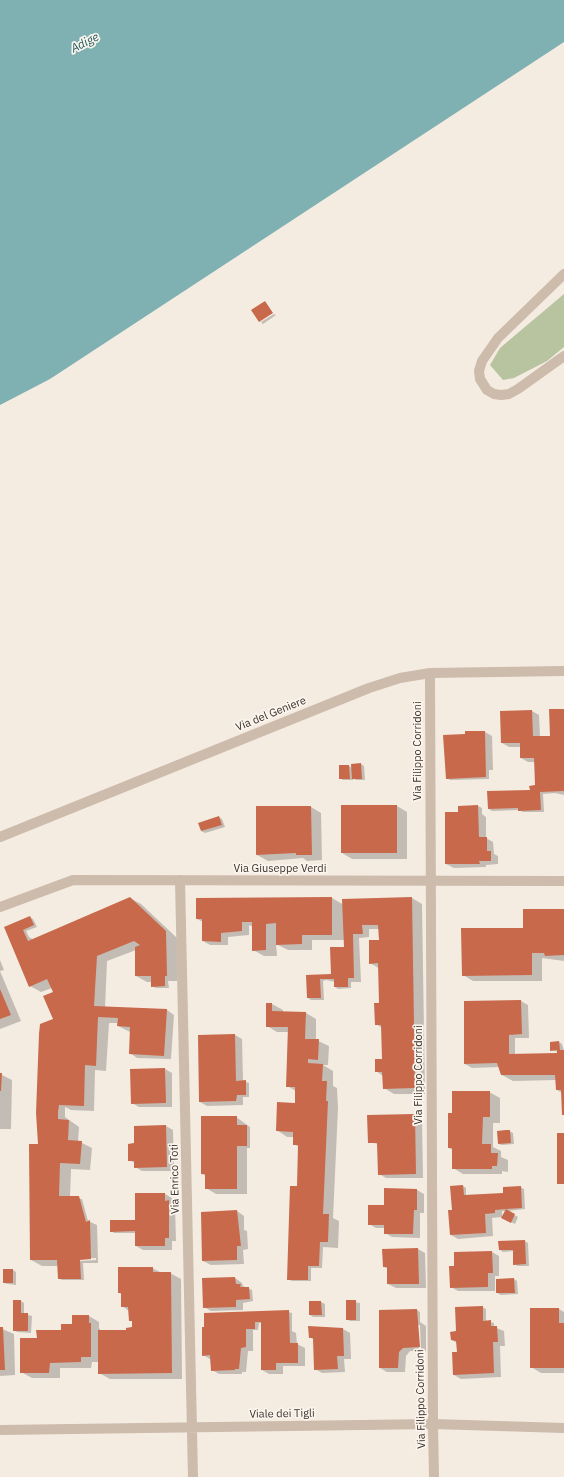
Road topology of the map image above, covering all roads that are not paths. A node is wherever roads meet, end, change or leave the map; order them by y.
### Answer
1 (564, 274) edge
2 (564, 356) edge
3 (564, 671) edge
4 (430, 673) junction
5 (0, 837) edge
6 (180, 880) junction
7 (564, 881) edge
8 (430, 882) junction
9 (0, 907) edge
10 (432, 1424) junction
11 (192, 1428) junction
12 (564, 1428) edge
13 (0, 1430) edge
14 (193, 1477) edge
15 (434, 1477) edge

1 - 2 street
3 - 4 street, Via del Geniere
4 - 5 street, Via del Geniere
4 - 8 street, Via Filippo Corridoni
6 - 8 street, Via Giuseppe Verdi
6 - 9 street, Via Giuseppe Verdi
6 - 11 street, Via Enrico Toti
7 - 8 street, Via Giuseppe Verdi
8 - 10 street, Via Filippo Corridoni
10 - 11 street, Viale dei Tigli
10 - 12 street, Viale dei Tigli
10 - 15 street, Via Filippo Corridoni
11 - 13 street, Viale dei Tigli
11 - 14 street, Via Enrico Toti

